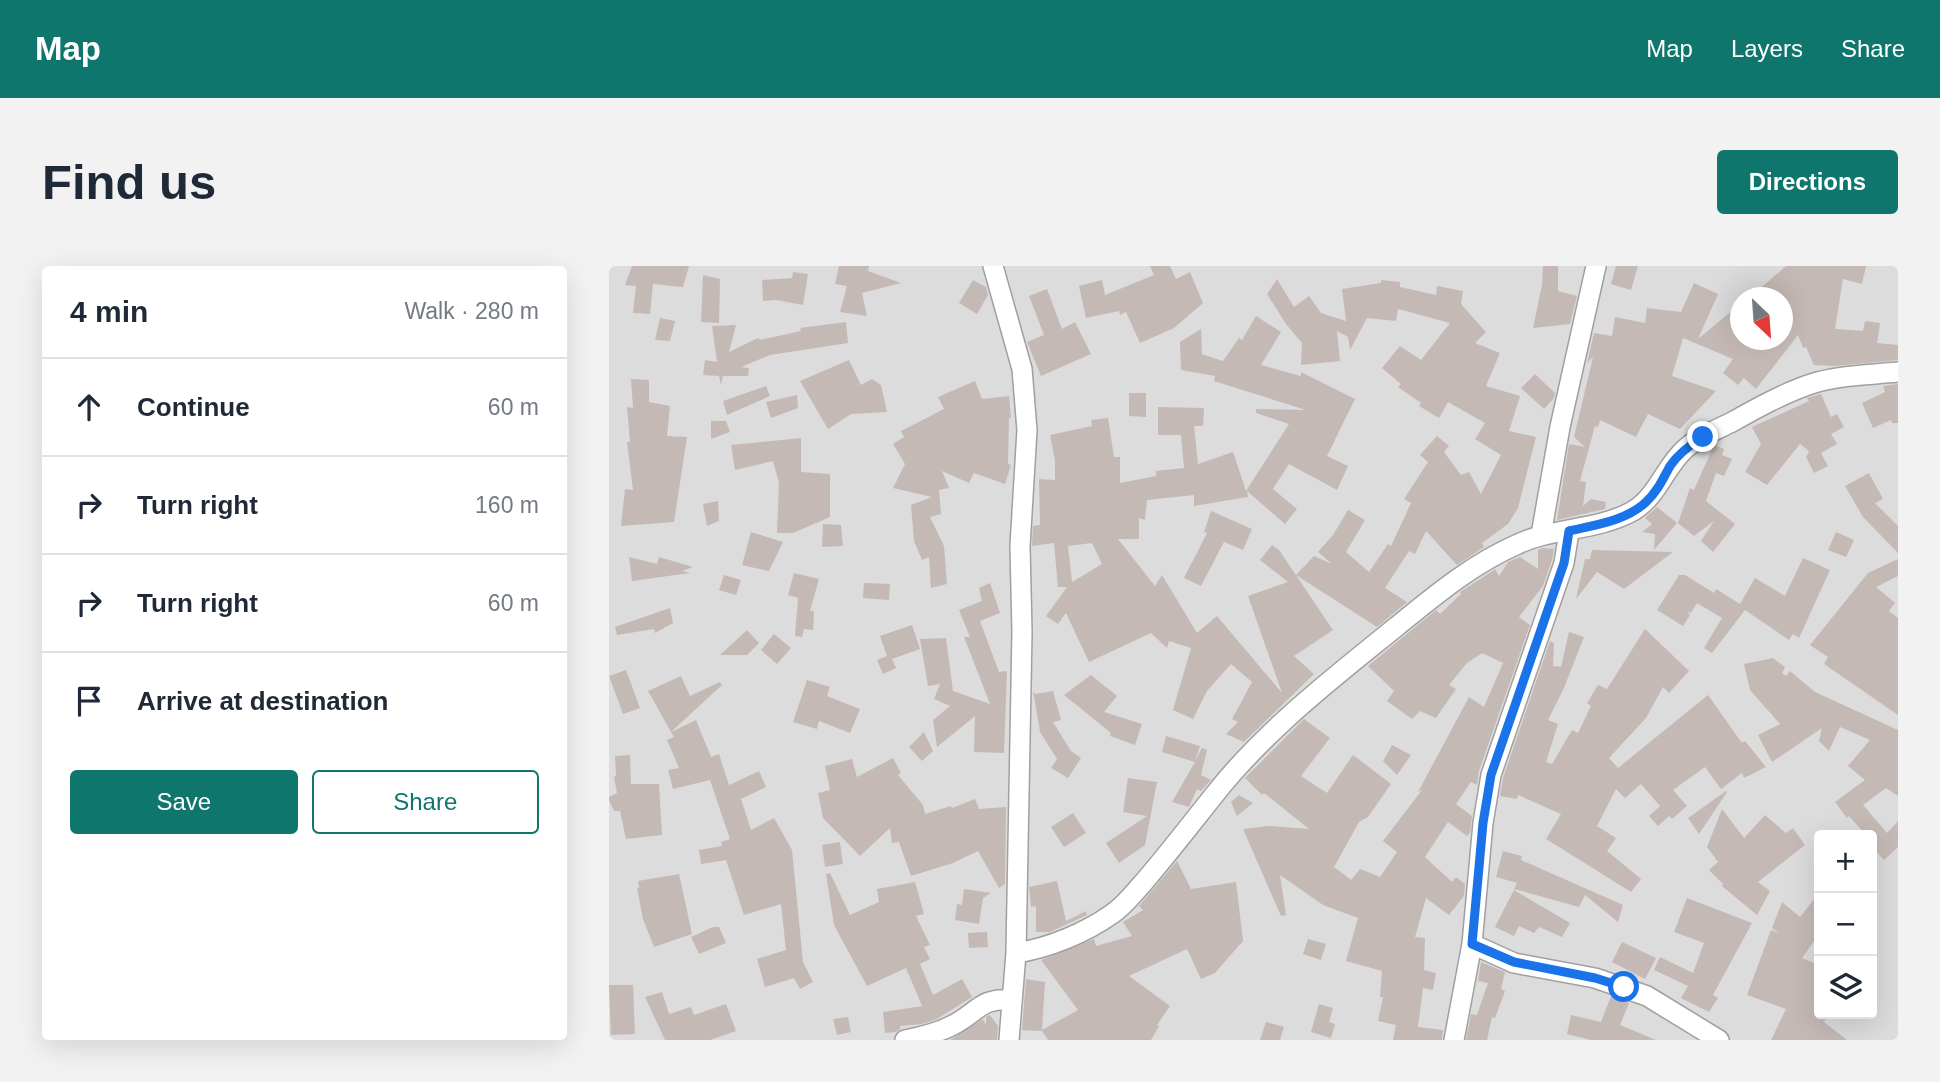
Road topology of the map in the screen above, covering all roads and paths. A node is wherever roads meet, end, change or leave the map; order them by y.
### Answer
1 (993, 266) edge
2 (1596, 266) edge
3 (1898, 372) edge
4 (1569, 531) junction
5 (1541, 535) junction
6 (1472, 944) junction
7 (1016, 953) junction
8 (1012, 1000) junction
9 (905, 1040) edge
10 (1009, 1040) edge
11 (1454, 1040) edge
12 (1719, 1040) edge

1 - 7 street
2 - 5 street
3 - 4 street
4 - 5 street
4 - 6 street
5 - 7 street
6 - 11 street
6 - 12 street
7 - 8 street
8 - 9 street
8 - 10 street

